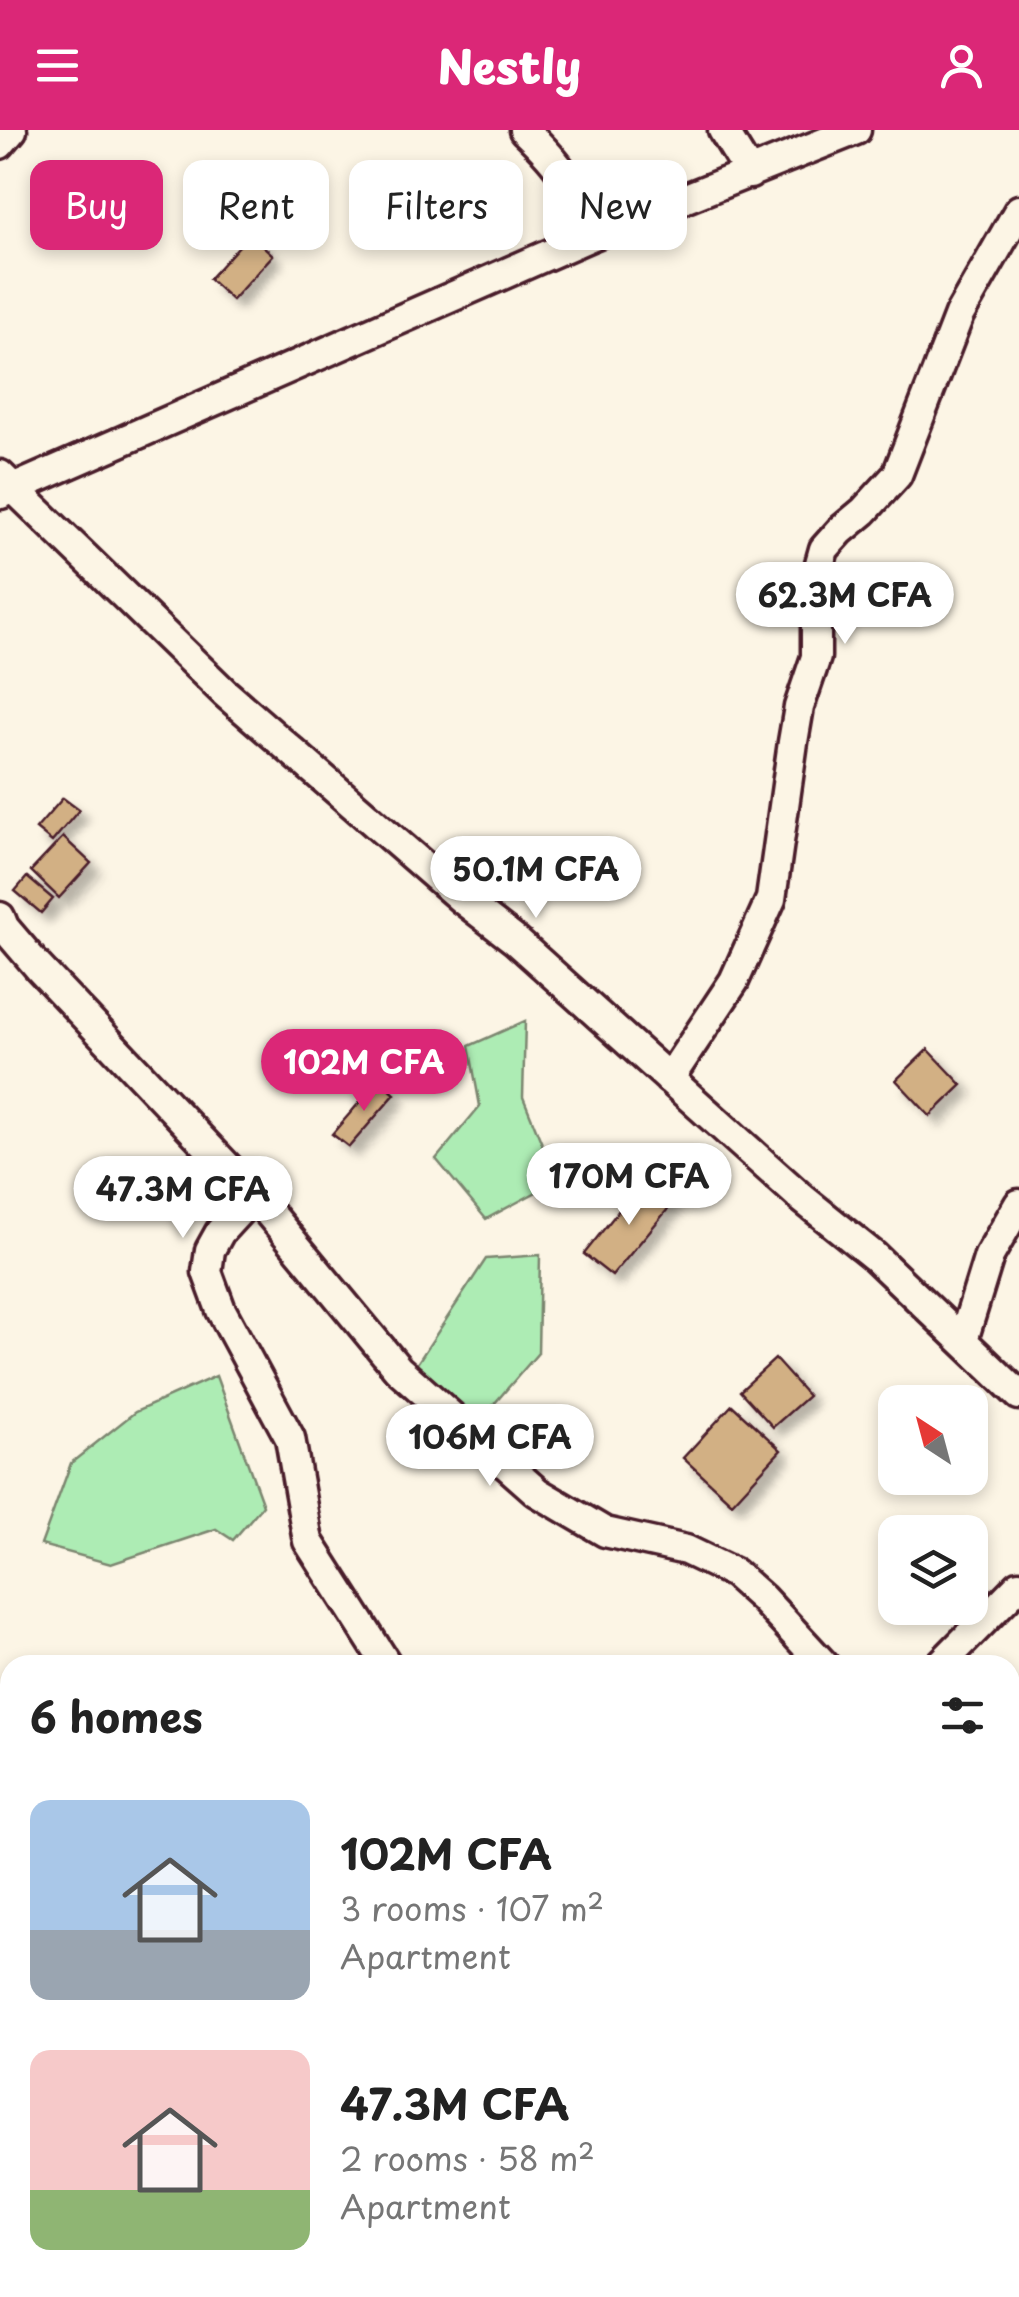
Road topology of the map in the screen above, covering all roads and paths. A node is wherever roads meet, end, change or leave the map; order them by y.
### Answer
1 (12, 130) edge
2 (524, 130) edge
3 (723, 130) edge
4 (856, 130) edge
5 (0, 144) edge
6 (552, 160) edge
7 (750, 174) junction
8 (687, 199) edge
9 (1019, 210) edge
10 (558, 250) edge
11 (4, 486) edge
12 (0, 917) edge
13 (669, 1079) junction
14 (254, 1195) junction
15 (1019, 1204) edge
16 (964, 1340) junction
17 (1019, 1395) edge
18 (1019, 1585) edge
19 (378, 1655) edge
20 (815, 1655) edge
21 (950, 1655) edge

1 - 5 street
2 - 6 street
3 - 7 street
4 - 7 street
7 - 8 street
9 - 13 street
10 - 11 street
11 - 13 street
12 - 14 street
13 - 16 street
14 - 19 street
14 - 20 street
15 - 16 street
16 - 17 street
18 - 21 street

